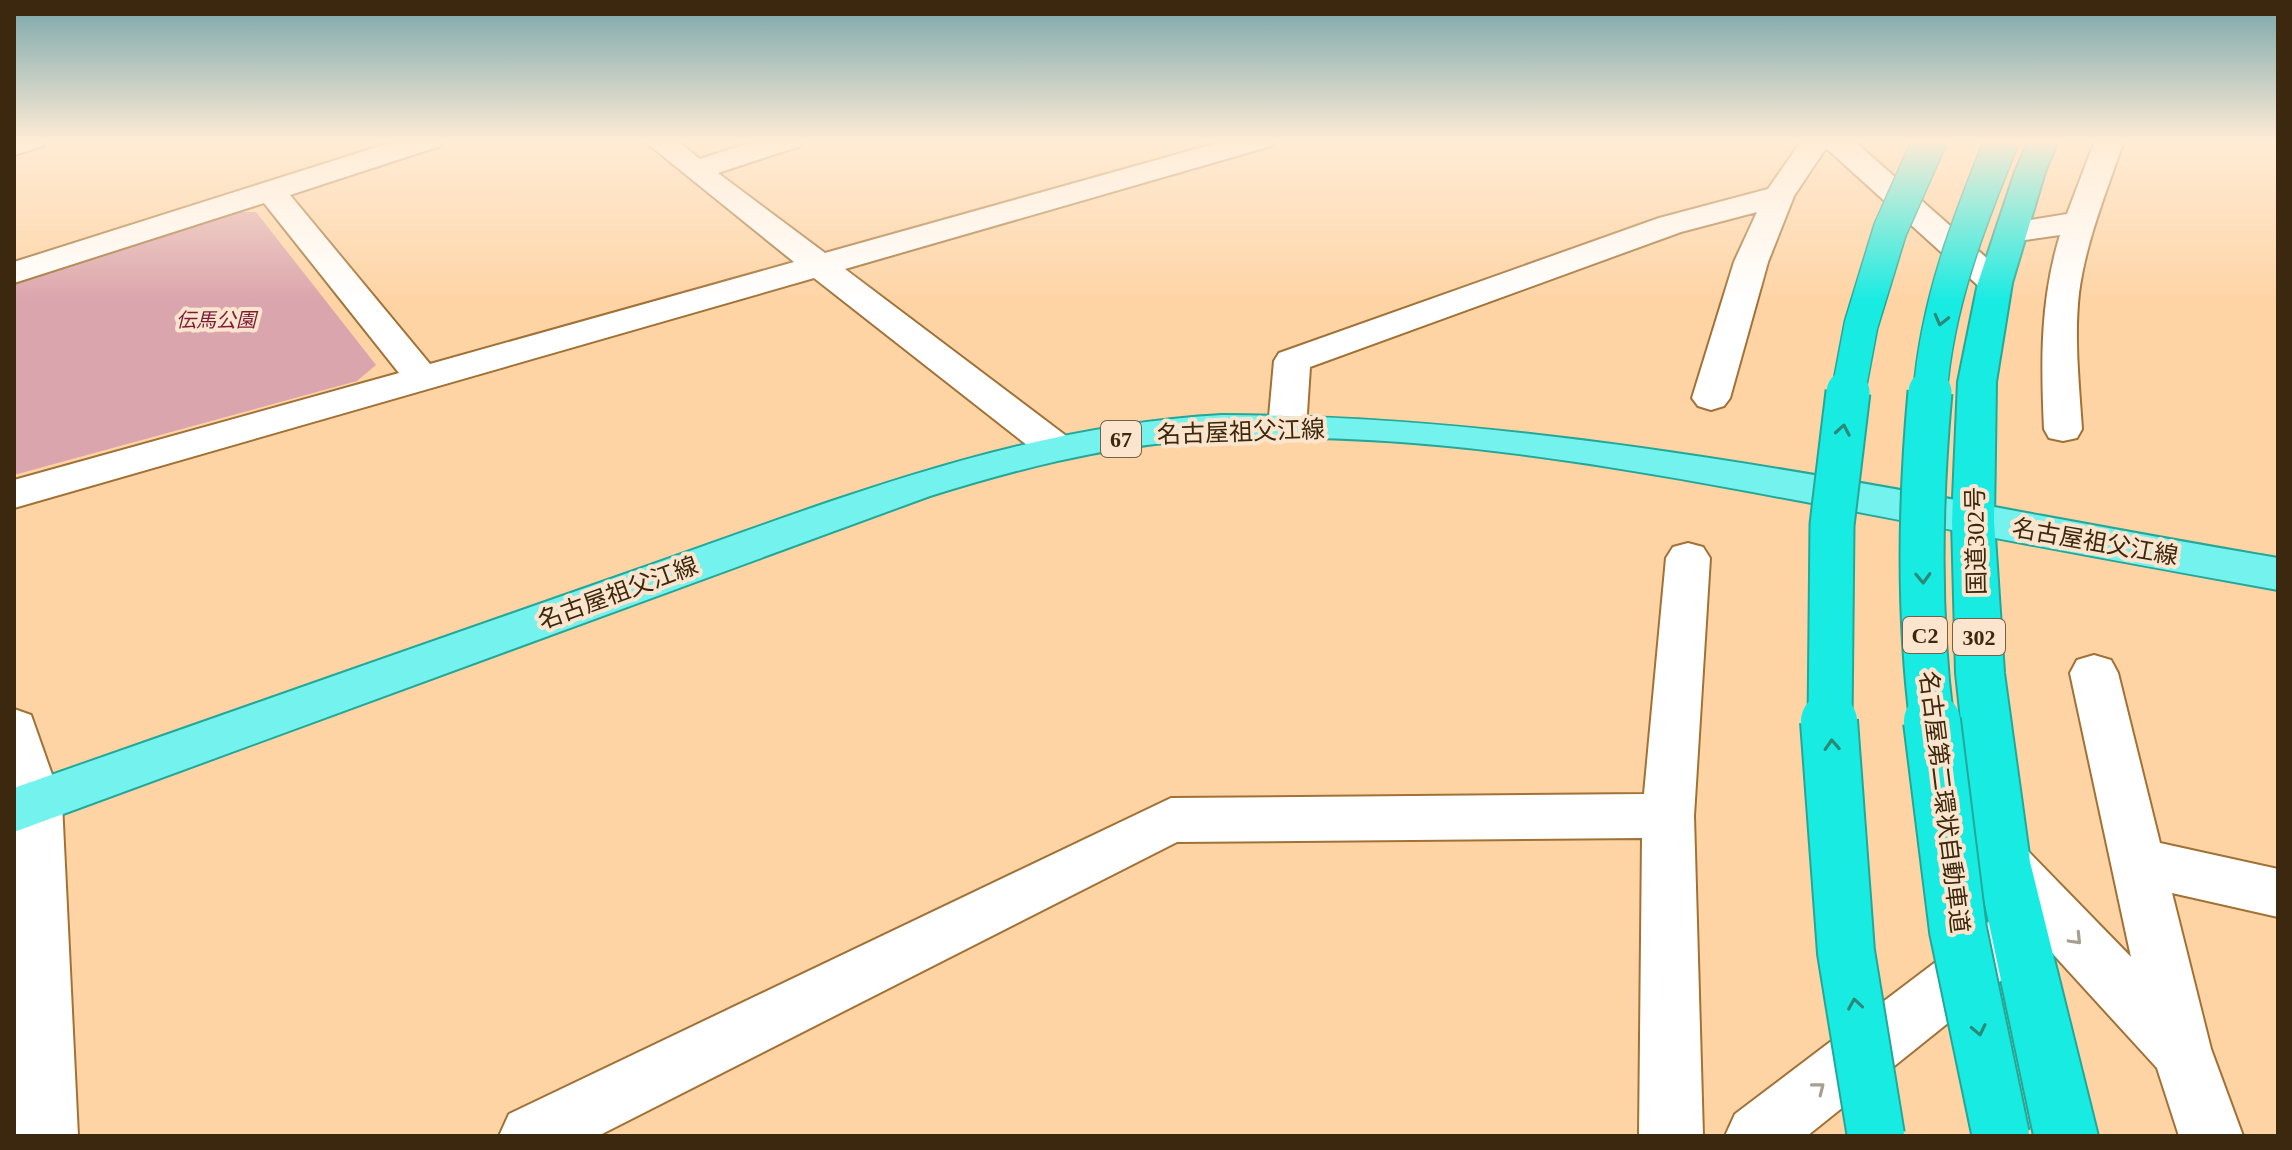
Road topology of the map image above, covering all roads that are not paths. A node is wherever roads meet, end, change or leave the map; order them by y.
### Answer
1 (263, 194) edge
2 (273, 194) edge
3 (727, 194) edge
4 (1074, 194) edge
5 (1895, 194) edge
6 (1907, 194) edge
7 (1980, 194) edge
8 (2025, 194) edge
9 (2091, 194) edge
10 (1779, 196) joint
11 (2081, 222) junction
12 (2011, 232) junction
13 (821, 266) junction
14 (14, 273) edge
15 (1995, 283) junction
16 (423, 379) junction
17 (1711, 398) dead end
18 (1287, 428) junction
19 (2063, 429) dead end
20 (1055, 447) junction
21 (14, 494) edge
22 (1973, 521) junction
23 (1688, 558) dead end
24 (2278, 574) edge
25 (2094, 673) dead end
26 (14, 729) edge
27 (25, 806) edge
28 (1668, 816) junction
29 (2003, 862) junction
30 (2138, 862) junction
31 (2278, 893) edge
32 (2019, 932) junction
33 (2181, 1049) junction
34 (46, 1136) edge
35 (531, 1136) edge
36 (1671, 1136) edge
37 (1757, 1136) edge
38 (1876, 1136) edge
39 (2001, 1136) edge
40 (2066, 1136) edge
41 (2211, 1136) edge

1 - 14 street
2 - 16 street
3 - 13 street
4 - 13 street
5 - 15 street
38 -> 6 highway, bridge
7 -> 39 highway, 名古屋第二環状自動車道 / C2, bridge
8 - 12 highway, 国道302号 / 302
9 - 11 street
10 - 17 street
10 - 18 street
11 - 12 street
11 - 19 street
12 - 15 highway, 国道302号 / 302
13 - 16 street
13 - 20 street
15 - 22 highway, 国道302号 / 302
16 - 21 street
18 - 20 main road, 名古屋祖父江線 / 67
18 - 22 main road, 名古屋祖父江線 / 67
20 - 27 main road, 名古屋祖父江線 / 67
22 - 24 main road, 名古屋祖父江線 / 67
22 - 29 highway, 国道302号 / 302
23 - 28 street
25 - 30 street
26 - 27 street
27 - 34 street
28 - 35 street
28 - 36 street
29 - 32 highway, 国道302号 / 302
29 -> 33 street
30 - 31 street
30 - 33 street
37 -> 32 street
32 - 40 highway, 国道302号 / 302
33 - 41 street

